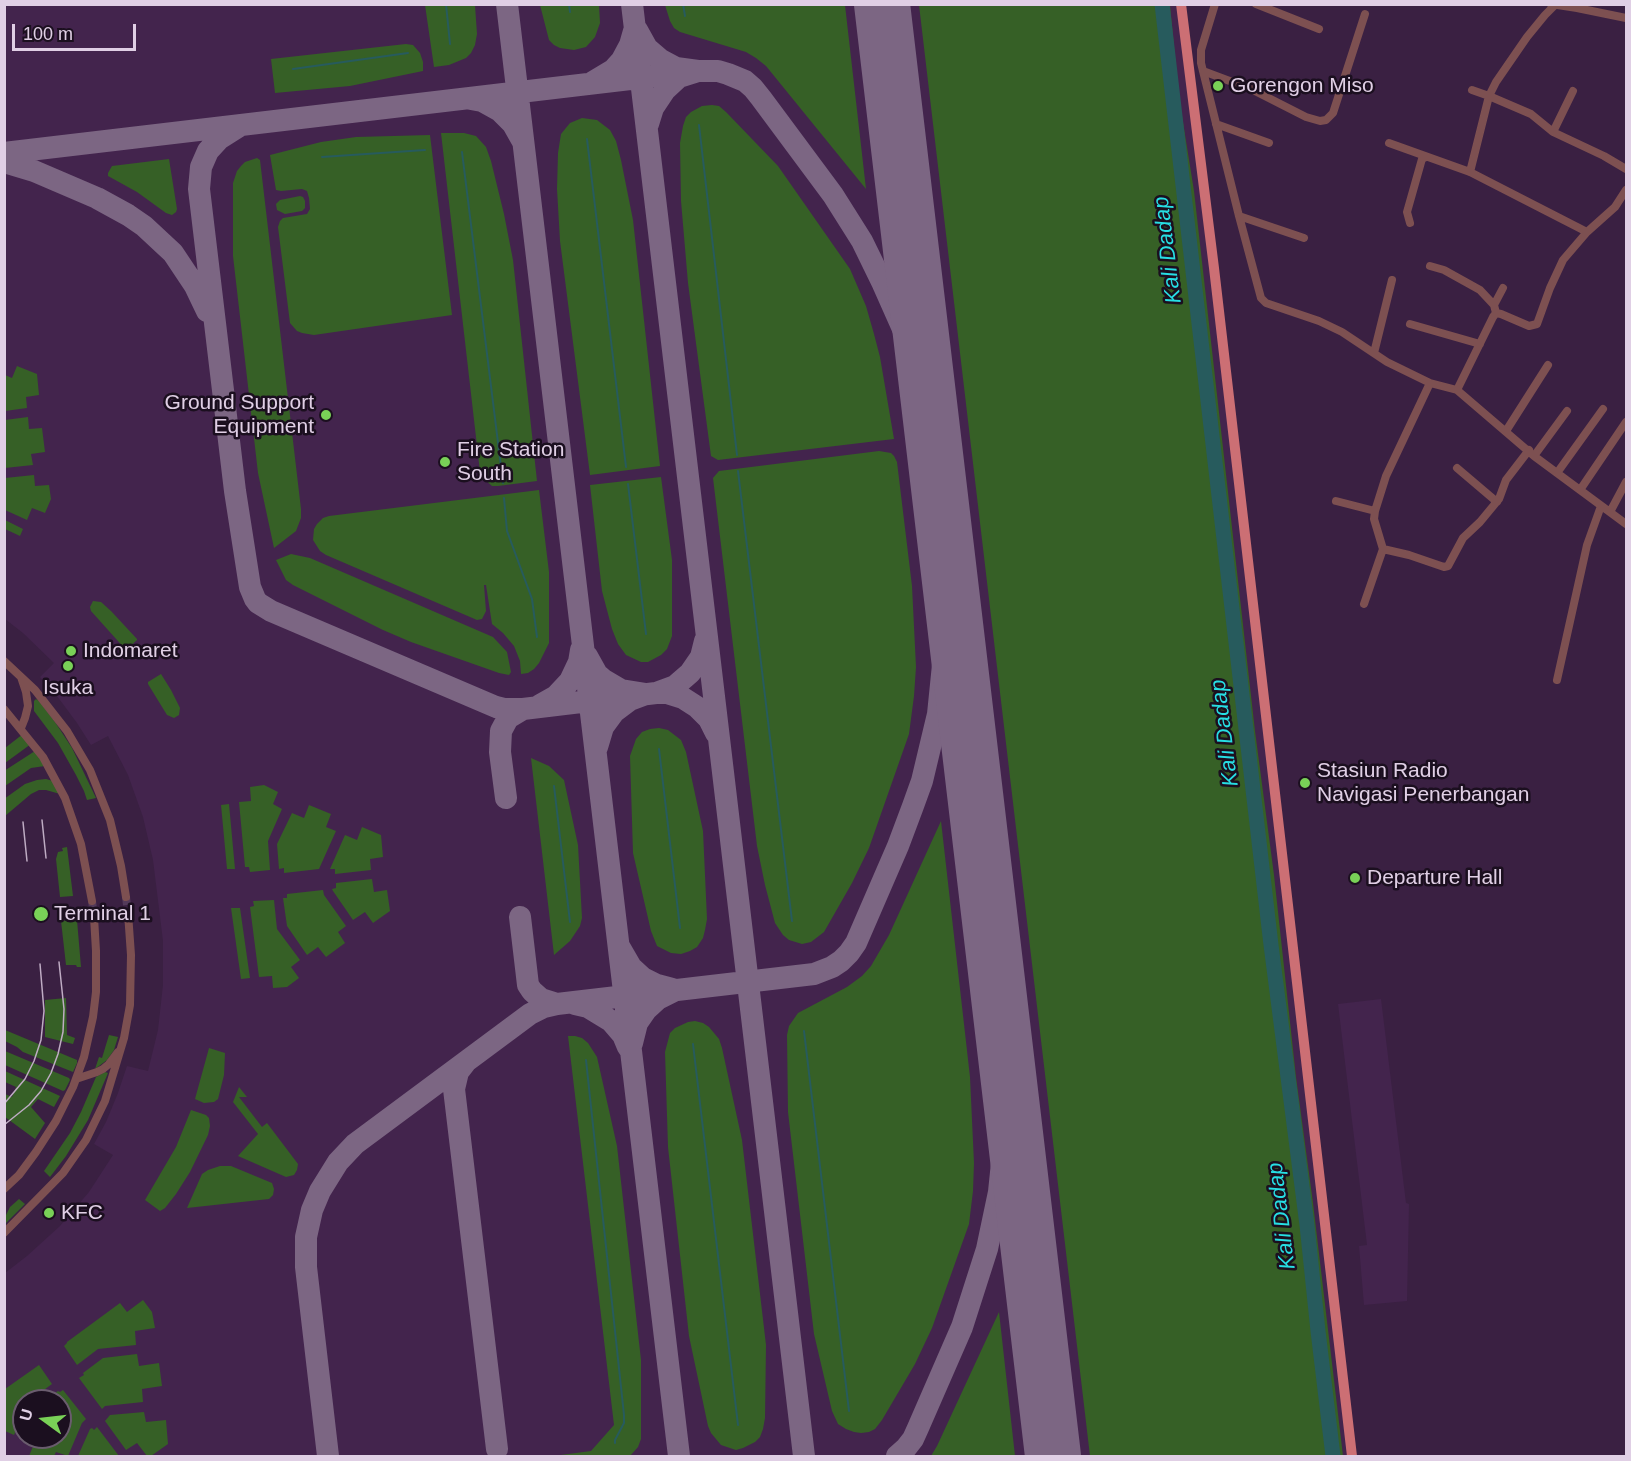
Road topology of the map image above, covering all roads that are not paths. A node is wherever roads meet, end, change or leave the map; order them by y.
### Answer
1 (1181, 4) edge
2 (1215, 4) edge
3 (1552, 5) edge
4 (1263, 6) edge
5 (1365, 14) dead end
6 (1626, 18) edge
7 (1319, 28) dead end
8 (1203, 71) junction
9 (1472, 90) dead end
10 (1573, 91) dead end
11 (1490, 96) junction
12 (1216, 124) junction
13 (1553, 132) junction
14 (1389, 142) dead end
15 (1269, 143) dead end
16 (1426, 157) junction
17 (1626, 169) edge
18 (1470, 172) junction
19 (1626, 190) edge
20 (1239, 216) junction
21 (1410, 223) dead end
22 (1587, 232) junction
23 (1304, 238) dead end
24 (1430, 266) dead end
25 (1392, 280) dead end
26 (1503, 288) dead end
27 (1495, 309) junction
28 (1410, 324) dead end
29 (1480, 344) junction
30 (1374, 353) junction
31 (1548, 365) dead end
32 (1430, 383) junction
33 (1457, 390) junction
34 (1603, 409) dead end
35 (1567, 411) dead end
36 (1626, 422) edge
37 (1506, 431) junction
38 (1531, 453) junction
39 (1457, 468) dead end
40 (1557, 473) junction
41 (1626, 482) edge
42 (1580, 490) junction
43 (1336, 501) dead end
44 (1497, 502) junction
45 (1602, 506) junction
46 (1375, 511) junction
47 (1610, 512) junction
48 (1626, 524) edge
49 (1383, 549) junction
50 (1364, 604) dead end
51 (4, 661) edge
52 (20, 674) junction
53 (1557, 680) dead end
54 (4, 709) edge
55 (21, 728) junction
56 (126, 897) tunnel mouth
57 (92, 901) tunnel mouth
58 (128, 913) tunnel mouth
59 (93, 917) tunnel mouth
60 (124, 1038) junction
61 (76, 1079) junction
62 (4, 1189) edge
63 (4, 1233) edge
64 (1352, 1456) edge

1 - 64 main road
2 - 8 street
3 - 6 street
3 - 11 street
4 - 7 street
5 - 8 street
8 - 12 street
9 - 11 street
10 - 13 street
11 - 13 street
11 - 18 street
12 - 15 street
12 - 20 street
13 - 17 street
14 - 16 street
16 - 18 street
16 - 21 street
18 - 22 street
19 - 22 street
20 - 23 street
20 - 30 street
22 - 27 street
24 - 27 street
25 - 30 street
26 - 27 street
27 - 29 street
28 - 29 street
29 - 33 street
30 - 32 street
31 - 37 street
32 - 33 street
32 - 46 street
33 - 37 street
34 - 40 street
35 - 38 street
36 - 42 street
37 - 38 street
38 - 40 street
38 - 44 street
39 - 44 street
40 - 42 street
41 - 47 street
42 - 45 street
43 - 46 street
44 - 49 street
45 - 47 street
45 - 53 street
46 - 49 street
47 - 48 street
49 - 50 street
51 - 52 street
52 - 55 street
52 - 56 street
54 - 55 street
55 - 57 street
58 - 60 street
59 - 61 street
60 - 61 street
60 - 63 street
61 - 62 street

